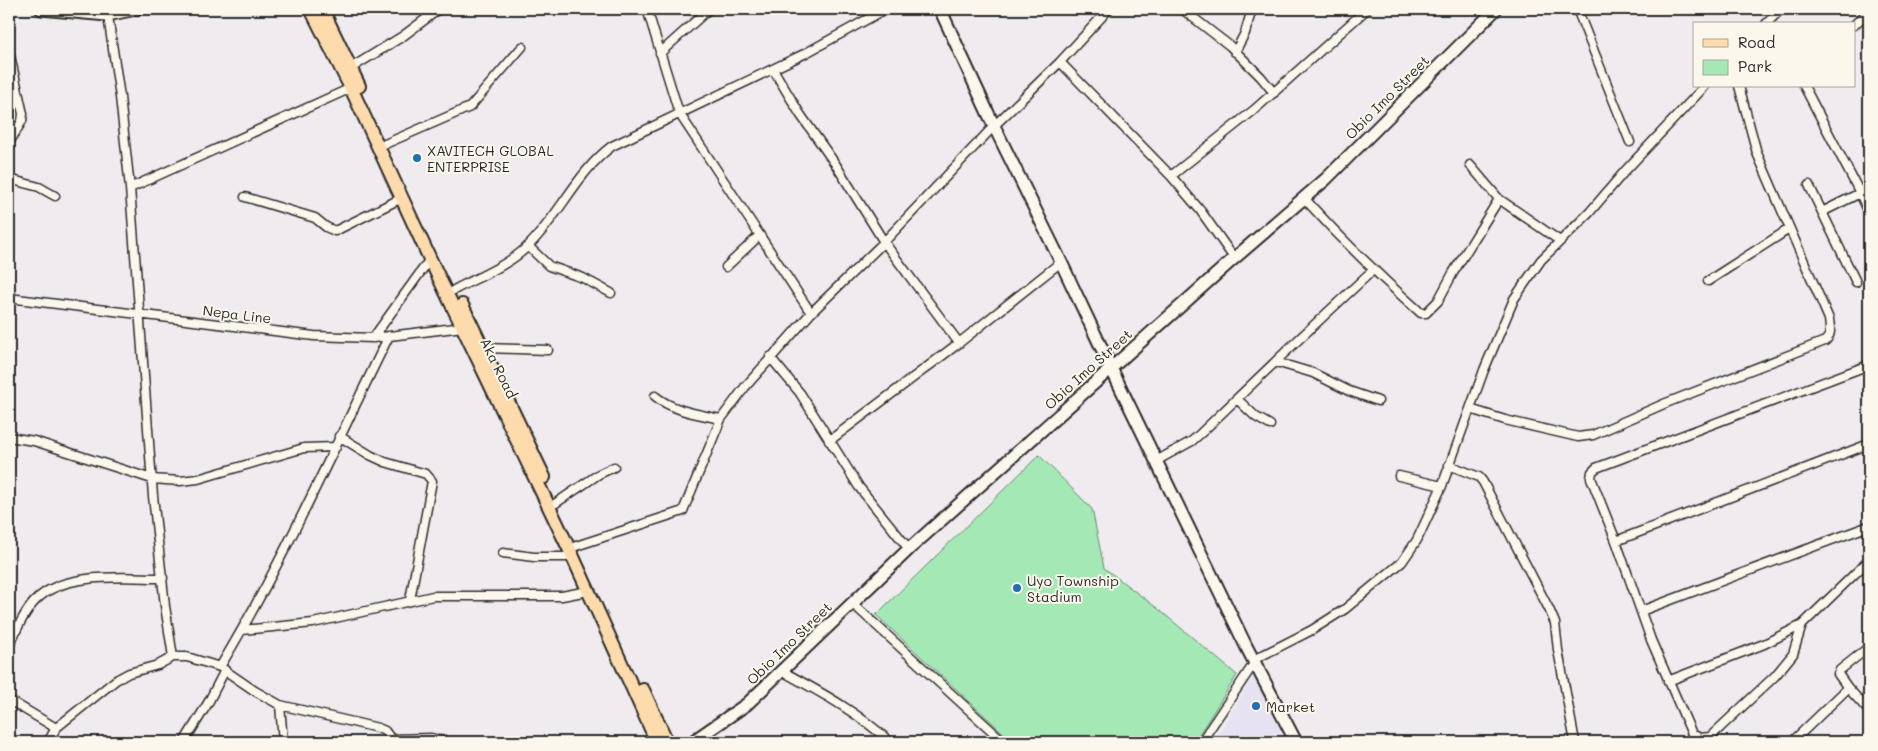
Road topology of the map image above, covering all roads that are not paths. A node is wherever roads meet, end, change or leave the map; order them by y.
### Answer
1 (41, 9) edge
2 (136, 9) edge
3 (310, 9) edge
4 (322, 9) edge
5 (439, 9) edge
6 (646, 9) edge
7 (709, 9) edge
8 (886, 9) edge
9 (940, 9) edge
10 (1109, 9) edge
11 (1182, 9) edge
12 (1252, 9) edge
13 (1367, 9) edge
14 (1496, 9) edge
15 (1577, 9) edge
16 (1781, 9) edge
17 (1869, 11) edge
18 (107, 12) edge
19 (1768, 22) edge
20 (1856, 23) edge
21 (522, 47) dead end
22 (9, 51) edge
23 (1235, 52) junction
24 (660, 53) junction
25 (1060, 62) junction
26 (351, 68) junction
27 (772, 69) junction
28 (351, 88) junction
29 (1703, 88) edge
30 (1740, 88) edge
31 (1805, 88) edge
32 (1274, 93) junction
33 (680, 113) junction
34 (994, 126) junction
35 (1630, 142) dead end
36 (9, 143) edge
37 (385, 144) junction
38 (1470, 165) dead end
39 (1171, 176) junction
40 (9, 179) edge
41 (1809, 185) dead end
42 (130, 188) junction
43 (1869, 188) edge
44 (1860, 193) junction
45 (55, 196) dead end
46 (245, 198) dead end
47 (402, 198) junction
48 (1304, 198) junction
49 (1499, 199) junction
50 (1822, 212) junction
51 (1869, 213) edge
52 (1789, 229) junction
53 (760, 235) junction
54 (1560, 241) junction
55 (884, 242) junction
56 (528, 246) junction
57 (430, 258) junction
58 (1234, 258) junction
59 (1061, 262) junction
60 (726, 267) dead end
61 (1373, 270) junction
62 (1708, 281) dead end
63 (1856, 282) dead end
64 (454, 290) junction
65 (611, 293) dead end
66 (9, 298) edge
67 (811, 313) junction
68 (139, 315) junction
69 (463, 327) junction
70 (389, 336) junction
71 (373, 338) junction
72 (959, 344) junction
73 (484, 348) junction
74 (548, 350) dead end
75 (770, 358) junction
76 (1276, 362) junction
77 (1869, 366) edge
78 (1111, 368) junction
79 (655, 396) dead end
80 (1237, 399) junction
81 (1378, 401) dead end
82 (1470, 409) junction
83 (720, 419) junction
84 (1270, 425) dead end
85 (339, 436) junction
86 (9, 437) edge
87 (829, 441) junction
88 (1869, 444) edge
89 (336, 447) junction
90 (1156, 461) junction
91 (1449, 465) junction
92 (614, 467) dead end
93 (1399, 476) dead end
94 (152, 479) junction
95 (1442, 486) junction
96 (556, 503) junction
97 (1869, 526) edge
98 (1616, 541) junction
99 (909, 549) junction
100 (574, 551) junction
101 (503, 553) dead end
102 (1869, 560) edge
103 (163, 578) junction
104 (588, 591) junction
105 (410, 600) junction
106 (853, 604) junction
107 (1641, 611) junction
108 (1802, 625) junction
109 (242, 630) junction
110 (9, 646) edge
111 (1869, 647) edge
112 (173, 657) junction
113 (1253, 660) junction
114 (222, 668) junction
115 (782, 671) junction
116 (1668, 682) junction
117 (1848, 688) junction
118 (9, 700) edge
119 (280, 704) junction
120 (1869, 711) edge
121 (56, 728) junction
122 (392, 741) edge
123 (48, 742) edge
124 (184, 742) edge
125 (283, 742) edge
126 (447, 742) edge
127 (657, 742) edge
128 (692, 742) edge
129 (890, 742) edge
130 (1004, 742) edge
131 (1200, 742) edge
132 (1296, 742) edge
133 (1576, 742) edge
134 (1792, 742) edge

1 - 18 street
2 - 18 street
3 - 28 main road, Aka Road
4 - 26 main road, Aka Road
5 - 26 street
6 - 24 street
7 - 24 street
8 - 27 street
9 - 34 street
10 - 25 street
11 - 23 street
12 - 23 street
13 - 32 street
14 - 48 street, Obio Imo Street
15 - 35 street
16 - 19 street
17 - 20 street
18 - 42 street
21 - 37 street
22 - 36 street
23 - 32 street
24 - 33 street
25 - 34 street
25 - 39 street
26 - 37 main road, Aka Road
27 - 33 street
27 - 55 street
28 - 42 street
28 - 47 main road, Aka Road
29 - 54 street
30 - 52 street
31 - 44 street
32 - 39 street
33 - 53 street
33 - 56 street
34 - 55 street
34 - 59 street
37 - 64 main road, Aka Road
38 - 49 street
39 - 58 street
40 - 45 street
41 - 50 street
42 - 68 street
43 - 44 street
44 - 50 street
44 - 51 street
46 - 47 street
47 - 57 main road, Aka Road
48 - 58 street, Obio Imo Street
48 - 61 street
49 - 54 street
49 - 61 street
50 - 63 street
52 - 62 street
52 - 82 street
53 - 60 street
53 - 67 street
54 - 82 street
55 - 67 street
55 - 72 street
56 - 64 street
56 - 65 street
57 - 69 main road, Aka Road
57 - 71 street
58 - 78 street, Obio Imo Street
59 - 72 street
59 - 78 street
61 - 76 street
64 - 73 main road, Aka Road
66 - 68 street, Nepa Line
67 - 75 street
68 - 71 street, Nepa Line
68 - 94 street
69 - 70 street, Nepa Line
69 - 100 main road, Aka Road
70 - 71 street, Nepa Line
70 - 85 street
72 - 87 street
73 - 74 street
73 - 96 main road, Aka Road
75 - 83 street
75 - 87 street
76 - 80 street
76 - 81 street
77 - 98 street
78 - 90 street
78 - 99 street, Obio Imo Street
79 - 83 street
80 - 84 street
80 - 90 street
82 - 91 street
83 - 100 street
85 - 89 street
85 - 105 street
86 - 94 street
87 - 99 street
88 - 98 street
89 - 94 street
89 - 109 street
90 - 113 street
91 - 95 street
91 - 133 street
92 - 96 street
93 - 95 street
94 - 103 street
95 - 113 street
96 - 100 main road, Aka Road
97 - 107 street
98 - 107 street
99 - 106 street, Obio Imo Street
100 - 101 street
100 - 104 main road, Aka Road
100 - 127 main road, Aka Road
102 - 108 street
103 - 110 street
103 - 112 street
104 - 105 street
104 - 127 main road, Aka Road
105 - 109 street
106 - 115 street, Obio Imo Street
106 - 130 street
107 - 116 street
108 - 116 street
108 - 116 street
109 - 114 street
111 - 117 street
112 - 114 street
112 - 121 street
113 - 131 street
113 - 132 street
114 - 119 street
114 - 124 street
115 - 128 street, Obio Imo Street
115 - 129 street
117 - 120 street
117 - 134 street
118 - 121 street
119 - 122 street
119 - 125 street
121 - 123 street
122 - 126 street

